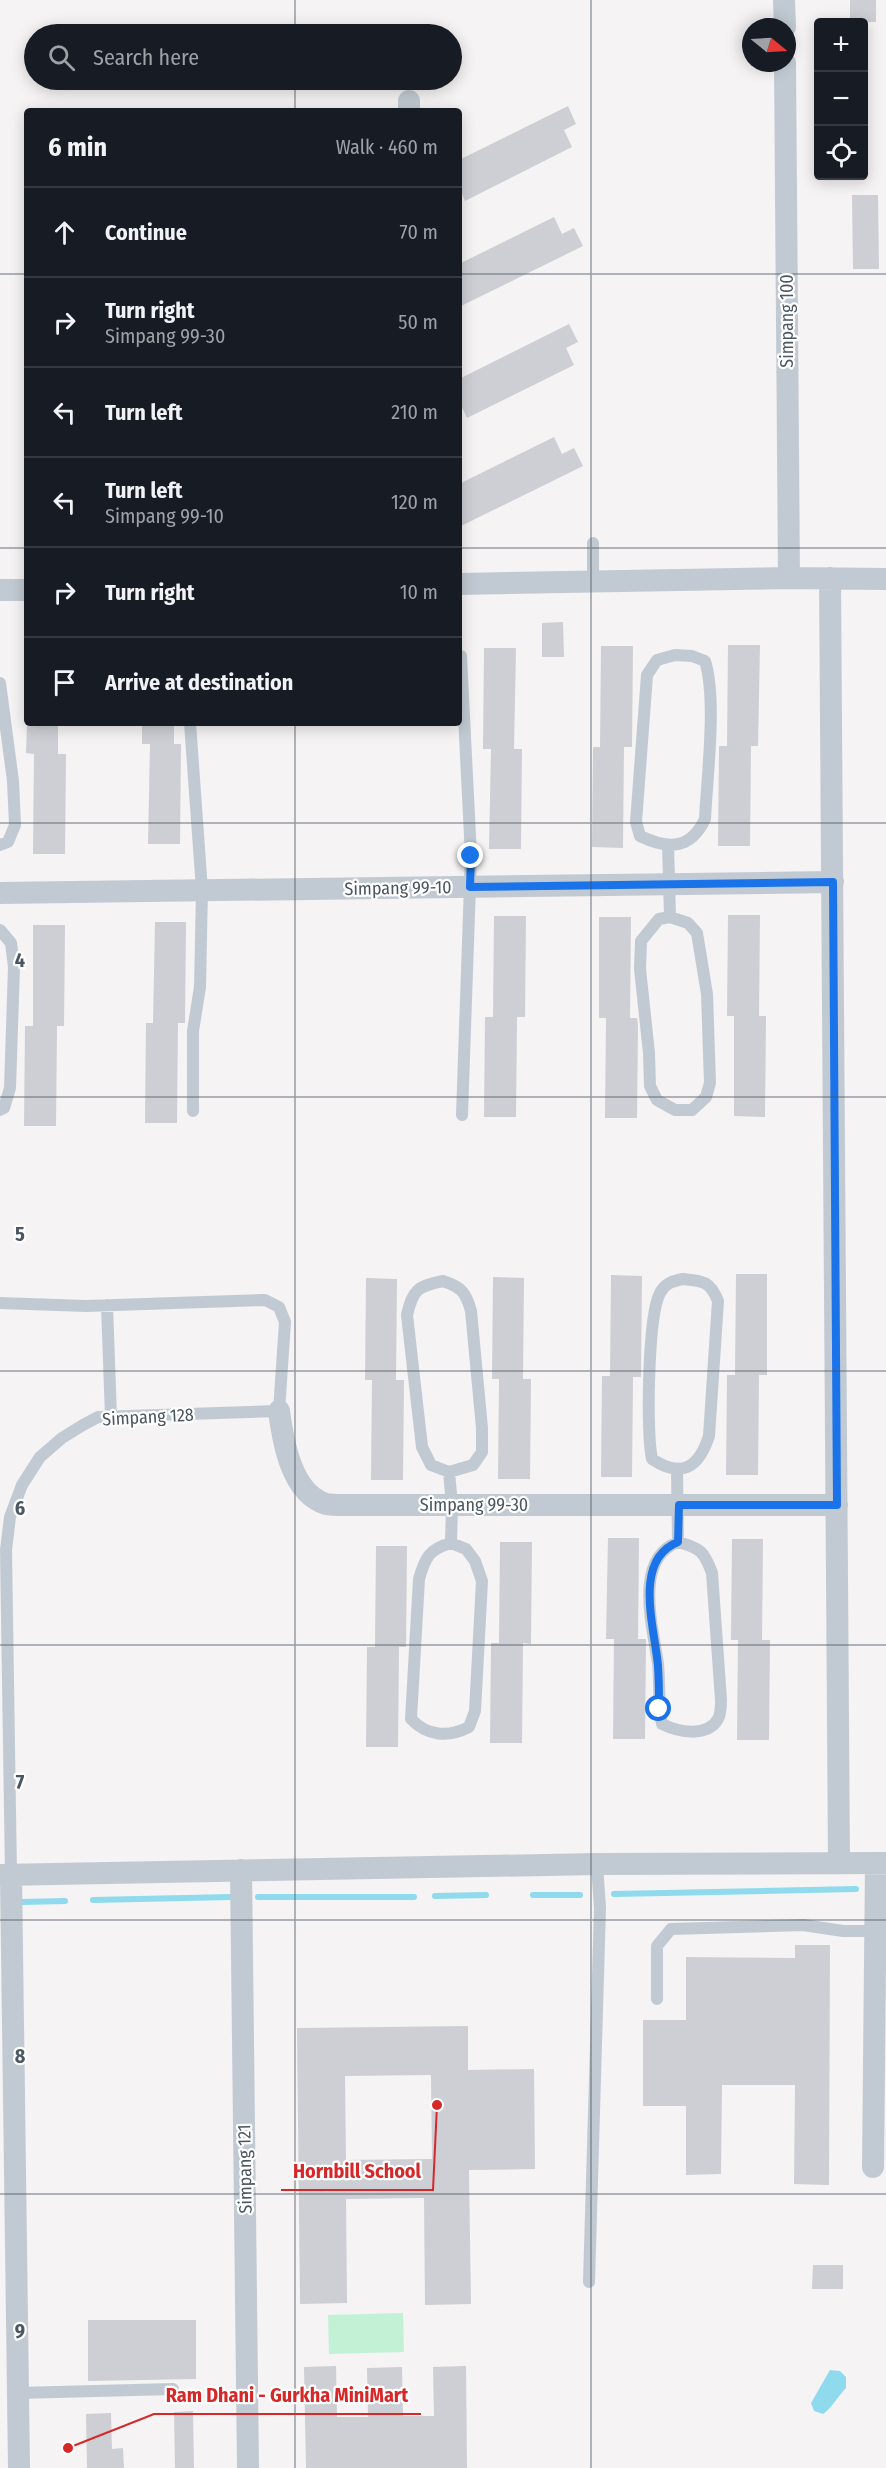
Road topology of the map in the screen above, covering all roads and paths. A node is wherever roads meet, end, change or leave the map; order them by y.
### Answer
1 (784, 0) edge
2 (784, 18) edge
3 (785, 72) edge
4 (593, 543) dead end
5 (789, 578) junction
6 (830, 578) junction
7 (886, 579) edge
8 (593, 582) junction
9 (462, 584) edge
10 (0, 590) edge
11 (24, 590) edge
12 (0, 683) edge
13 (462, 683) edge
14 (190, 726) edge
15 (0, 845) edge
16 (668, 845) junction
17 (833, 882) junction
18 (668, 883) junction
19 (470, 887) junction
20 (202, 890) junction
21 (0, 893) edge
22 (670, 917) junction
23 (0, 930) edge
24 (0, 1110) edge
25 (194, 1111) dead end
26 (462, 1116) dead end
27 (0, 1302) edge
28 (106, 1305) junction
29 (279, 1411) junction
30 (111, 1417) junction
31 (677, 1469) junction
32 (449, 1472) junction
33 (452, 1505) junction
34 (679, 1505) junction
35 (837, 1505) junction
36 (678, 1542) junction
37 (451, 1543) junction
38 (839, 1863) junction
39 (881, 1863) edge
40 (597, 1864) junction
41 (241, 1870) junction
42 (6, 1875) edge
43 (875, 1931) junction
44 (657, 1999) dead end
45 (873, 2167) dead end
46 (589, 2282) dead end
47 (173, 2389) dead end
48 (18, 2393) junction
49 (19, 2468) edge
50 (248, 2468) edge

1 - 2 street
3 - 5 street, Simpang 100
4 - 8 lane
5 - 6 street
5 - 8 street
6 - 7 street
6 - 17 street
8 - 9 street
10 - 11 street
12 - 15 lane
13 - 19 lane
14 - 20 lane
16 - 16 lane
16 - 18 lane
17 - 18 street, Simpang 99-10
17 - 35 street
18 - 19 street, Simpang 99-10
18 - 22 lane
19 - 20 street, Simpang 99-10
19 - 26 lane
20 - 21 street, Simpang 99-10
20 - 25 lane
22 - 22 lane
23 - 24 lane
27 - 28 lane
28 - 29 lane, Simpang 99-30
28 - 30 lane
29 - 30 lane, Simpang 128
29 - 33 street, Simpang 99-30
30 - 42 lane, Simpang 128
31 - 31 lane
31 - 34 lane
32 - 32 lane
32 - 33 lane
33 - 34 street, Simpang 99-30
33 - 37 lane
34 - 35 street, Simpang 99-30
34 - 36 lane
35 - 38 street
36 - 36 lane
37 - 37 lane
38 - 39 street
38 - 40 street
39 - 43 street
40 - 41 street
40 - 46 lane
41 - 42 street
41 - 50 street, Simpang 121
42 - 48 street, Simpang 128
43 - 44 lane
43 - 45 street
47 - 48 lane
48 - 49 street, Simpang 128

